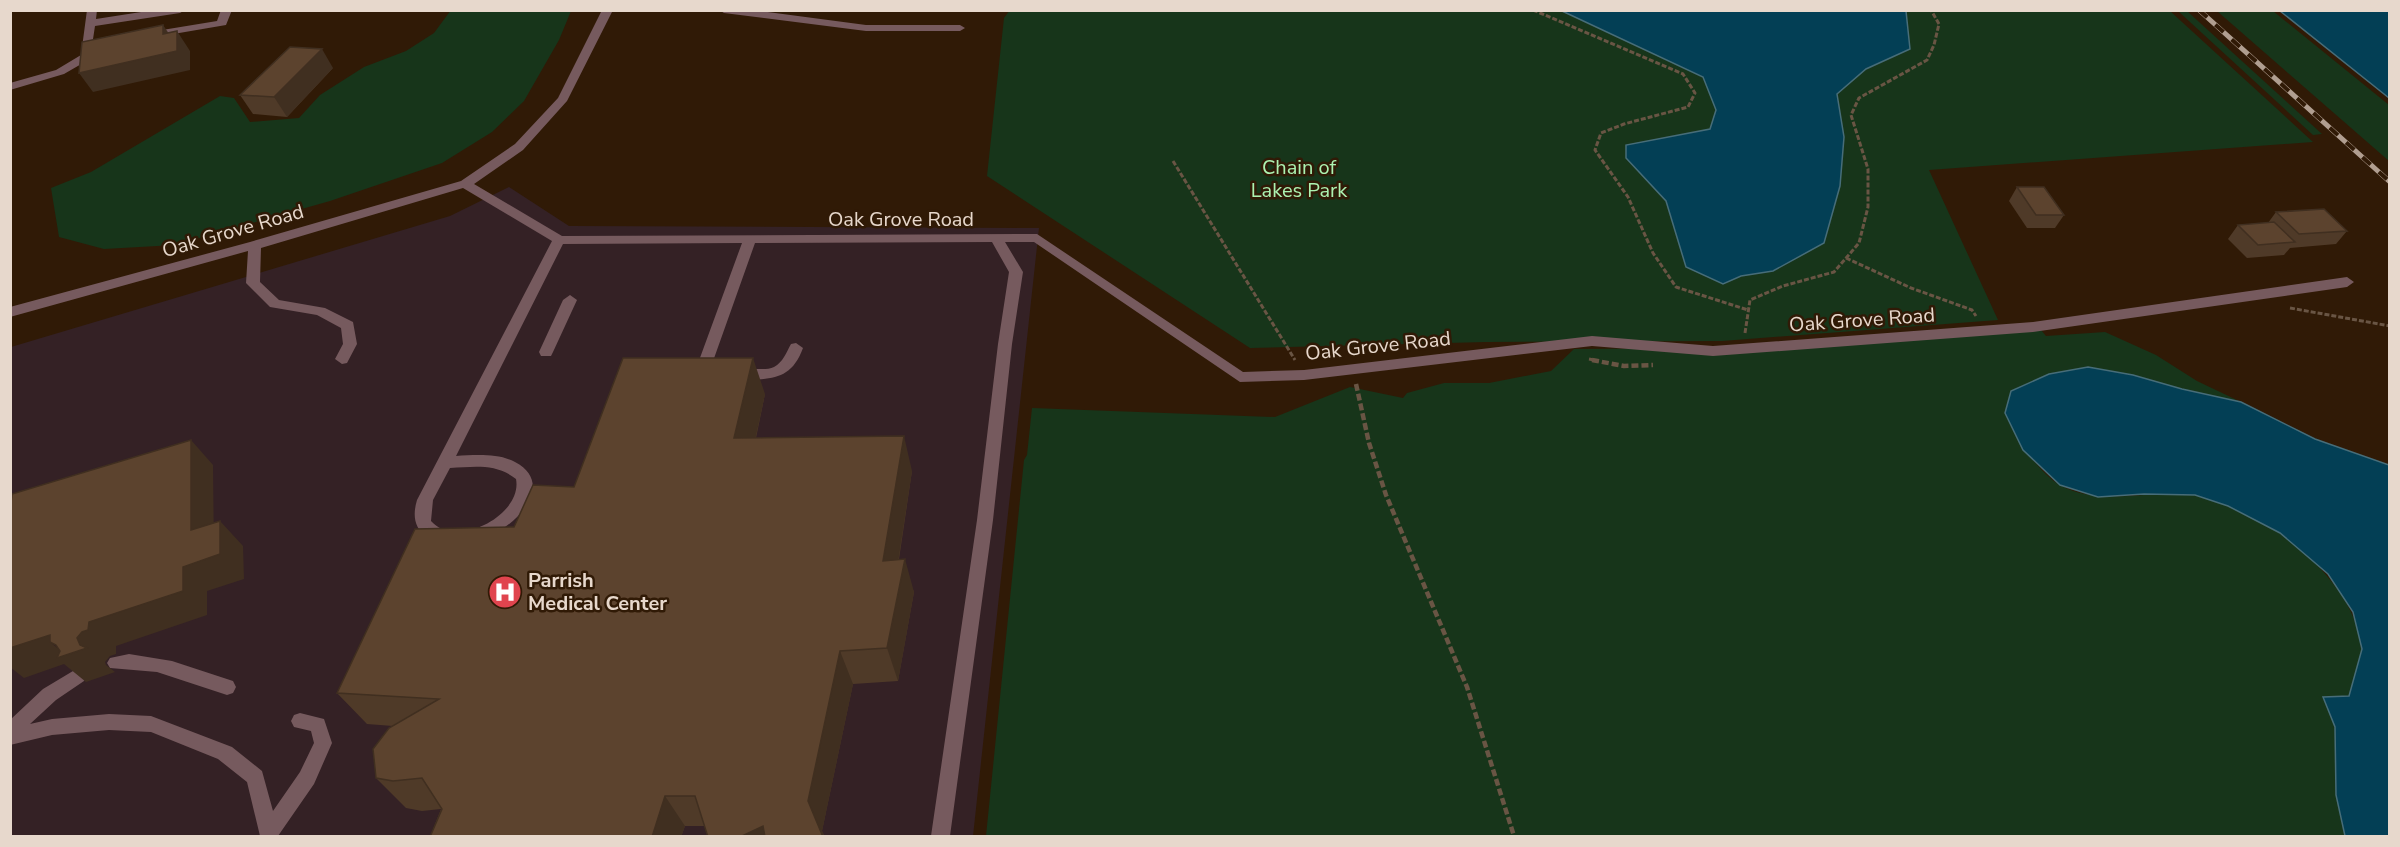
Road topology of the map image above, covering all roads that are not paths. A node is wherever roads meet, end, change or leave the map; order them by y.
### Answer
1 (180, 10) edge
2 (227, 10) edge
3 (608, 10) edge
4 (724, 10) edge
5 (92, 17) edge
6 (960, 28) dead end
7 (142, 36) edge
8 (10, 87) edge
9 (465, 184) junction
10 (996, 238) junction
11 (750, 239) junction
12 (559, 240) junction
13 (255, 245) junction
14 (2347, 282) dead end
15 (570, 300) dead end
16 (10, 312) edge
17 (796, 348) dead end
18 (546, 351) dead end
19 (342, 359) dead end
20 (445, 462) junction
21 (116, 663) dead end
22 (78, 676) dead end
23 (227, 687) dead end
24 (300, 721) dead end
25 (10, 735) edge
26 (268, 835) edge
27 (940, 837) edge

1 - 5 street
2 - 7 street
3 - 9 street, Oak Grove Road
4 - 6 street
5 - 8 street
9 - 12 street
9 - 13 street, Oak Grove Road
10 - 11 street, Oak Grove Road
10 - 14 street, Oak Grove Road
10 - 27 street
11 - 12 street, Oak Grove Road
11 - 17 street
12 - 20 street
13 - 16 street, Oak Grove Road
13 - 19 street
15 - 18 street
20 - 20 street
21 - 23 street
22 - 25 street
24 - 26 street
25 - 26 street

